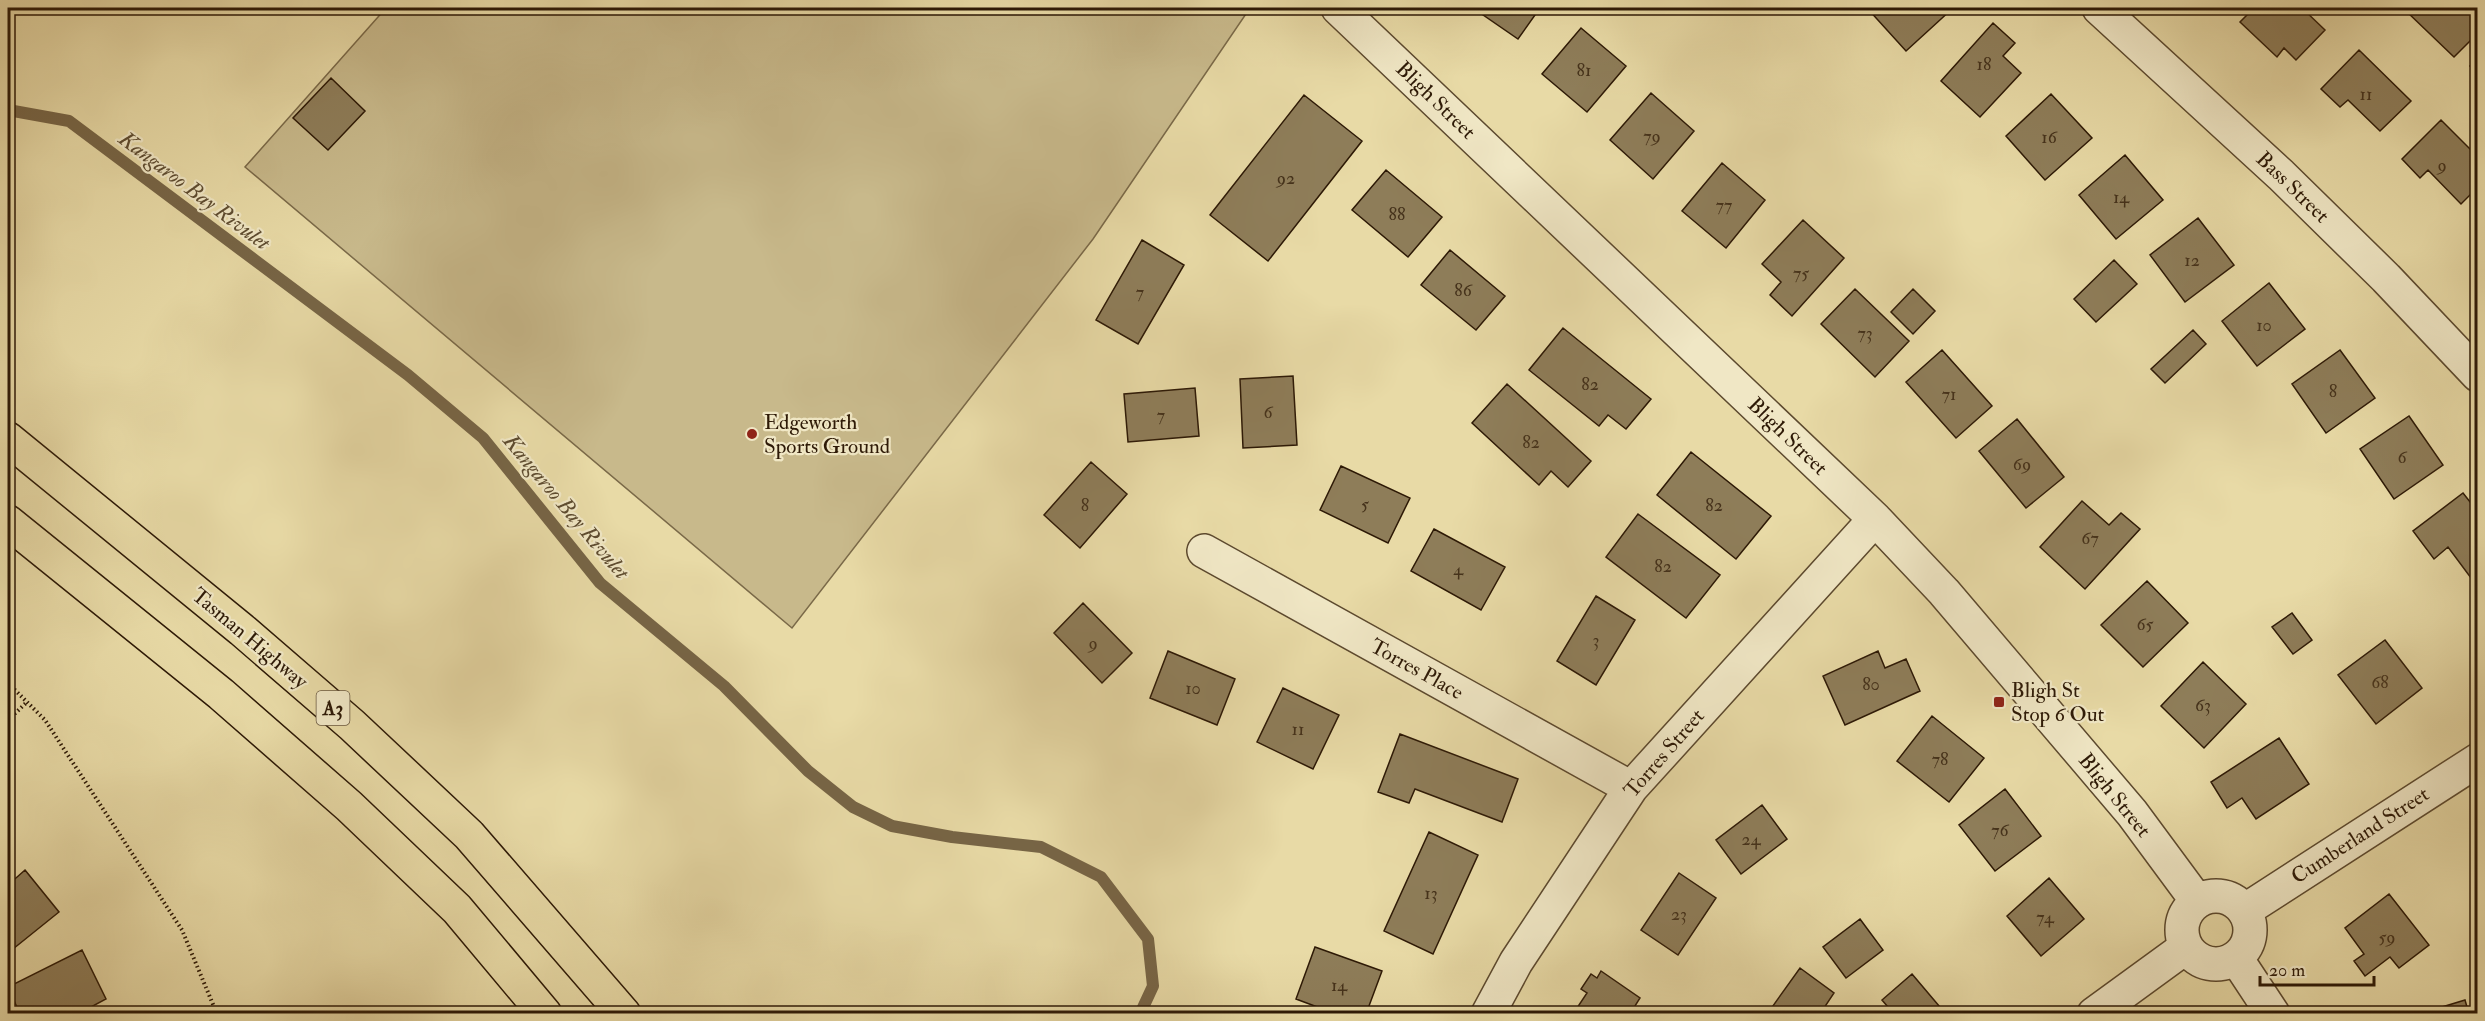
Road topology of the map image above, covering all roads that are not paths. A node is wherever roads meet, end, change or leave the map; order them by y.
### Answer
1 (1338, 8) edge
2 (2100, 8) edge
3 (2478, 375) edge
4 (8, 439) edge
5 (1875, 519) junction
6 (8, 522) edge
7 (1204, 551) dead end
8 (2478, 760) edge
9 (1630, 788) junction
10 (2197, 902) junction
11 (2244, 911) junction
12 (2186, 947) junction
13 (2236, 958) junction
14 (545, 1014) edge
15 (624, 1014) edge
16 (1488, 1014) edge
17 (2094, 1014) edge
18 (2273, 1014) edge

1 - 5 street, Bligh Street
2 - 3 street, Bass Street
4 - 15 highway, Tasman Highway / A3
5 - 9 street, Torres Street
5 - 10 street, Bligh Street
6 - 14 highway
7 - 9 street, Torres Place
8 - 11 street, Cumberland Street
9 - 16 street, Torres Street
10 - 11 street
10 - 12 street
11 - 13 street
12 - 13 street
12 - 17 street
13 - 18 street

